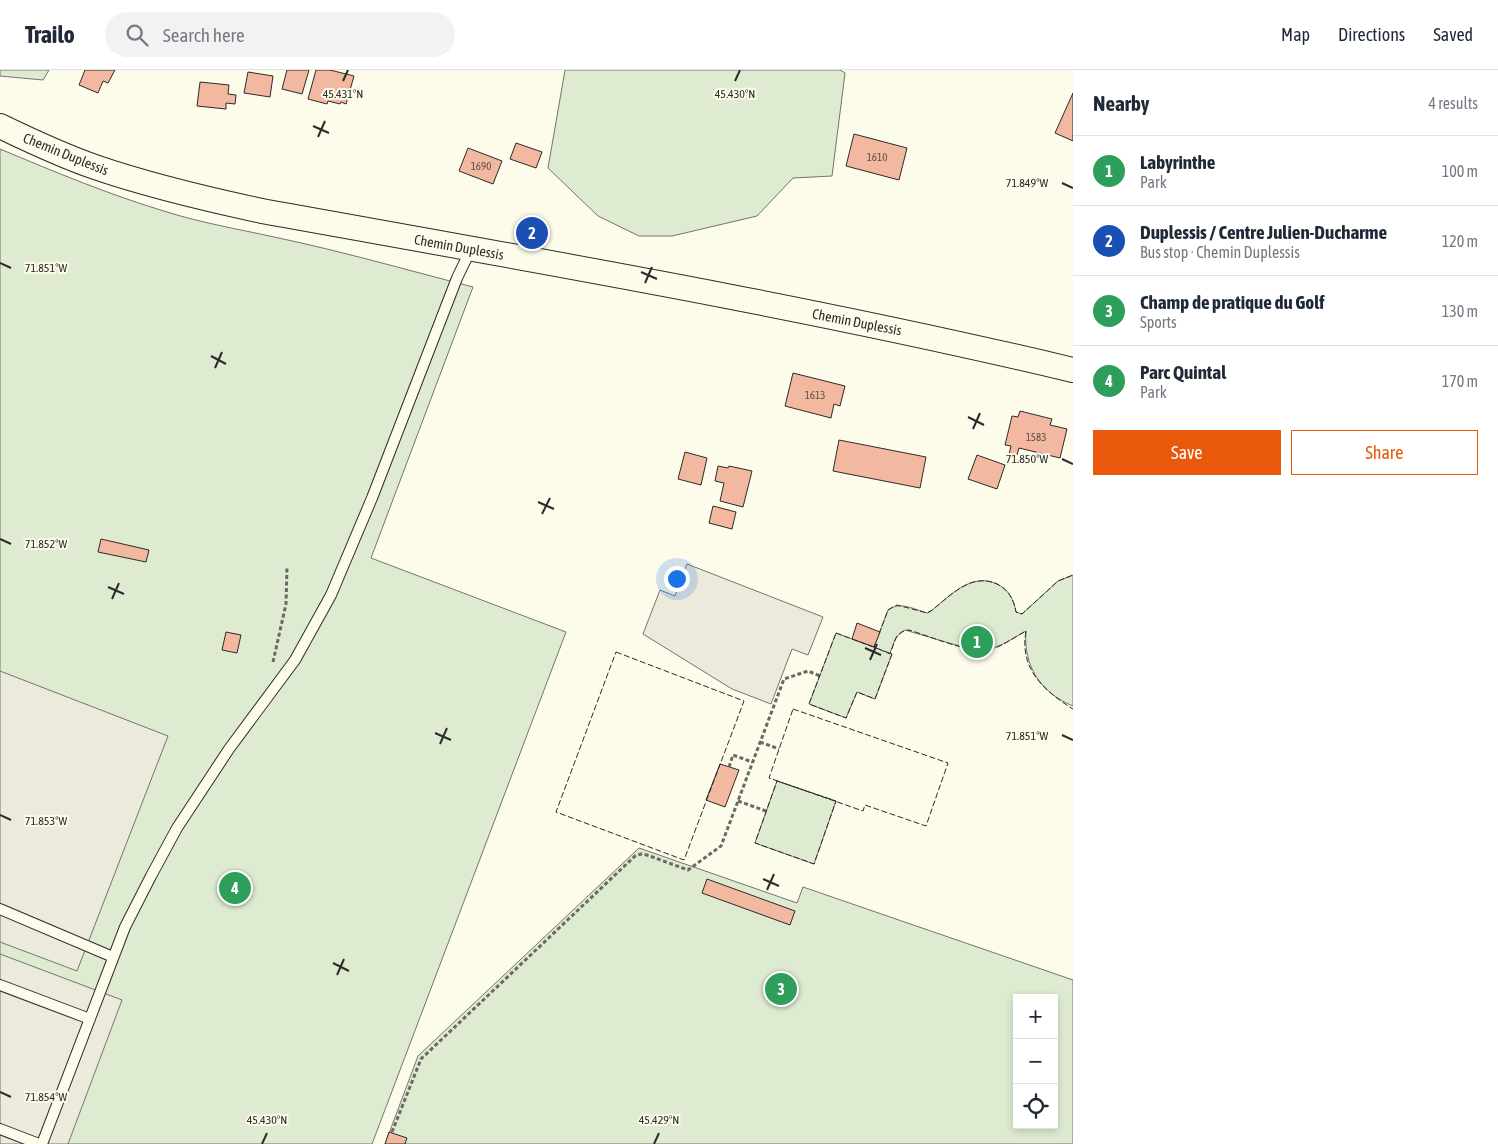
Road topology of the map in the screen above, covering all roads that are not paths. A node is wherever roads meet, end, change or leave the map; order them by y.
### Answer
1 (0, 126) edge
2 (471, 249) junction
3 (1073, 370) edge
4 (0, 909) edge
5 (113, 957) junction
6 (0, 985) edge
7 (90, 1019) junction
8 (0, 1129) edge
9 (41, 1144) edge

1 - 2 street, Chemin Duplessis
2 - 3 street, Chemin Duplessis
2 - 5 lane
4 - 5 lane
5 - 7 lane
6 - 7 lane
7 - 9 lane
8 - 9 lane

